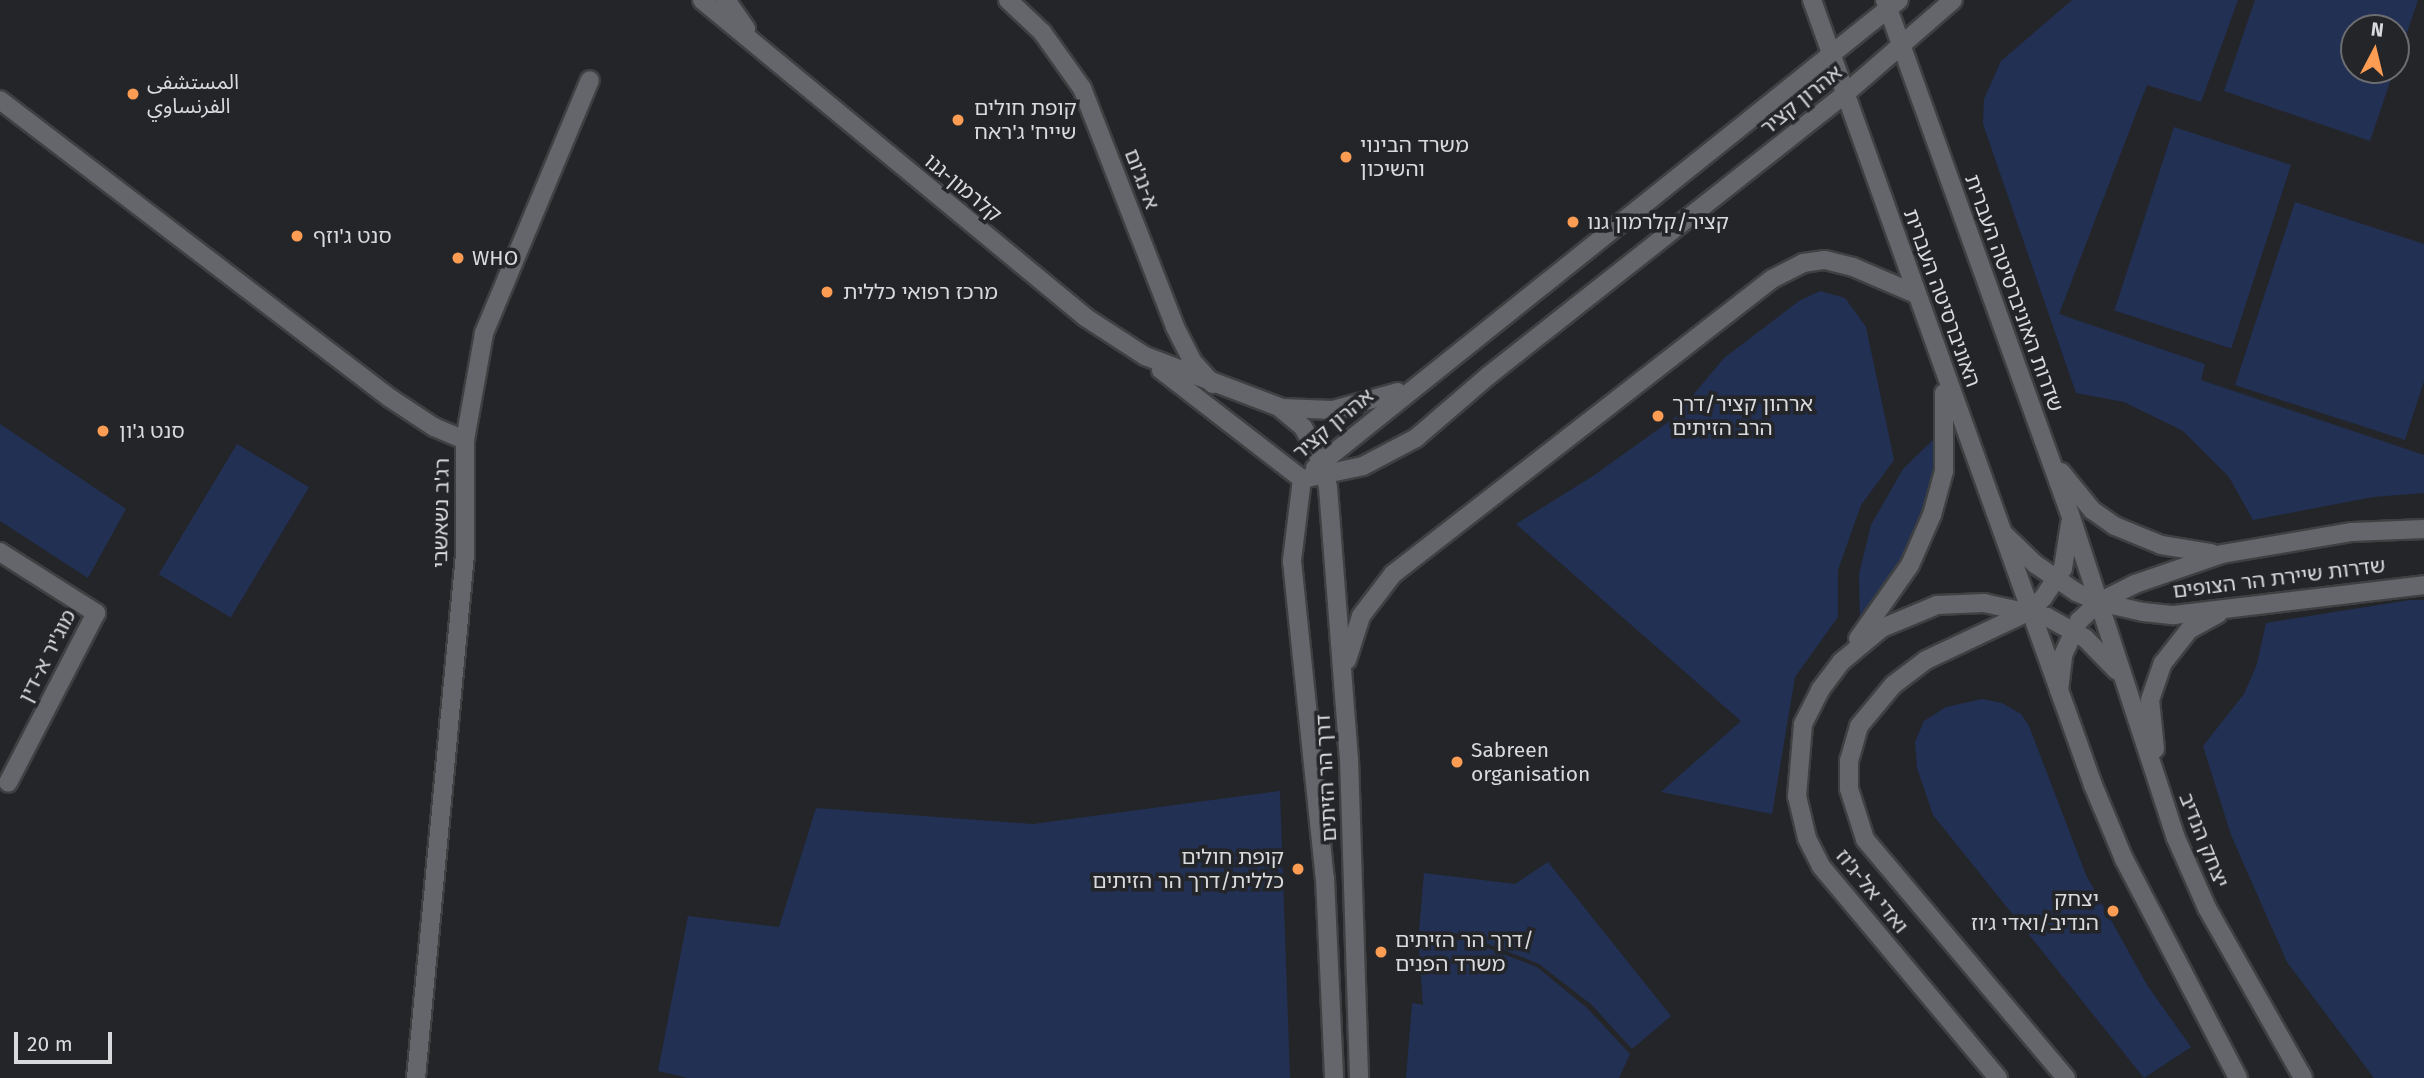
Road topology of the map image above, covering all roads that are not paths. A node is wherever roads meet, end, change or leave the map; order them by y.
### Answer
1 (702, 0) edge
2 (726, 0) edge
3 (1008, 0) edge
4 (1812, 0) edge
5 (1954, 0) edge
6 (1891, 3) edge
7 (1902, 46) junction
8 (758, 47) junction
9 (1832, 57) junction
10 (590, 80) dead end
11 (1845, 94) junction
12 (0, 100) edge
13 (1916, 294) junction
14 (1145, 356) junction
15 (1940, 362) junction
16 (1428, 374) junction
17 (1215, 386) junction
18 (1279, 407) junction
19 (465, 440) junction
20 (2046, 450) junction
21 (1324, 469) junction
22 (1302, 479) junction
23 (2070, 514) junction
24 (2424, 528) edge
25 (1999, 529) junction
26 (0, 552) edge
27 (2222, 554) junction
28 (2057, 579) junction
29 (2424, 585) edge
30 (2099, 603) junction
31 (2231, 608) junction
32 (2028, 612) junction
33 (2073, 630) junction
34 (1841, 662) junction
35 (2123, 678) junction
36 (2059, 697) junction
37 (1346, 709) junction
38 (8, 783) dead end
39 (2176, 838) junction
40 (416, 1078) edge
41 (1334, 1078) edge
42 (1359, 1078) edge
43 (1998, 1078) edge
44 (2066, 1078) edge
45 (2238, 1078) edge
46 (2303, 1078) edge

1 - 8 street, קלרמון-גנו
2 - 8 street, קלרמון-גנו
3 - 17 street, א-נג'ום
4 - 9 street, האוניברסיטה העברית
5 - 7 street, אהרון קציר
6 - 7 street, שדרות האוניברסיטה העברית
6 - 9 street, אהרון קציר
7 - 11 street, אהרון קציר
7 - 20 street, שדרות האוניברסיטה העברית
8 - 14 street, קלרמון-גנו
9 - 11 street, האוניברסיטה העברית
9 - 16 street, אהרון קציר
10 - 19 street
11 - 13 street, האוניברסיטה העברית
11 - 21 street, אהרון קציר
12 - 19 street, רג'ב נשאשבי
13 - 15 street, האוניברסיטה העברית
13 - 37 street
14 - 17 street, קלרמון-גנו
14 - 22 street, קלרמון-גנו
15 - 25 street, האוניברסיטה העברית
15 - 34 street
16 - 18 street
16 - 21 street, אהרון קציר
17 - 18 street, קלרמון-גנו
18 - 21 street, קלרמון-גנו
19 - 40 street, רג'ב נשאשבי
20 - 23 street, שדרות האוניברסיטה העברית
20 - 27 street
21 - 22 street, אהרון קציר
21 - 37 street, דרך הר הזיתים
22 - 41 street, דרך הר הזיתים
23 - 28 street, ואדי אל-ג'וז
23 - 30 street, שדרות האוניברסיטה העברית
24 - 27 street, שדרות שיירת הר הצופים
25 - 28 street, שדרות שיירת הר הצופים
25 - 32 street, האוניברסיטה העברית
26 - 38 street, מוג'יר א-דין
27 - 30 street, שדרות שיירת הר הצופים
28 - 30 street, שדרות שיירת הר הצופים
28 - 32 street, ואדי אל-ג'וז
29 - 31 street, שדרות שיירת הר הצופים
30 - 31 street, שדרות שיירת הר הצופים
30 - 33 street, שדרות שיירת הר הצופים
30 - 35 street, יצחק הנדיב
31 - 39 street
32 - 33 street, ואדי אל-ג'וז
32 - 34 street, ואדי אל-ג'וז
32 - 36 street
32 - 44 street, ואדי אל-ג'וז
33 - 35 street, ואדי אל-ג'וז
33 - 36 street, שדרות שיירת הר הצופים
34 - 43 street, ואדי אל-ג'וז
35 - 39 street, יצחק הנדיב
36 - 45 street
37 - 42 street, דרך הר הזיתים
39 - 46 street, יצחק הנדיב

